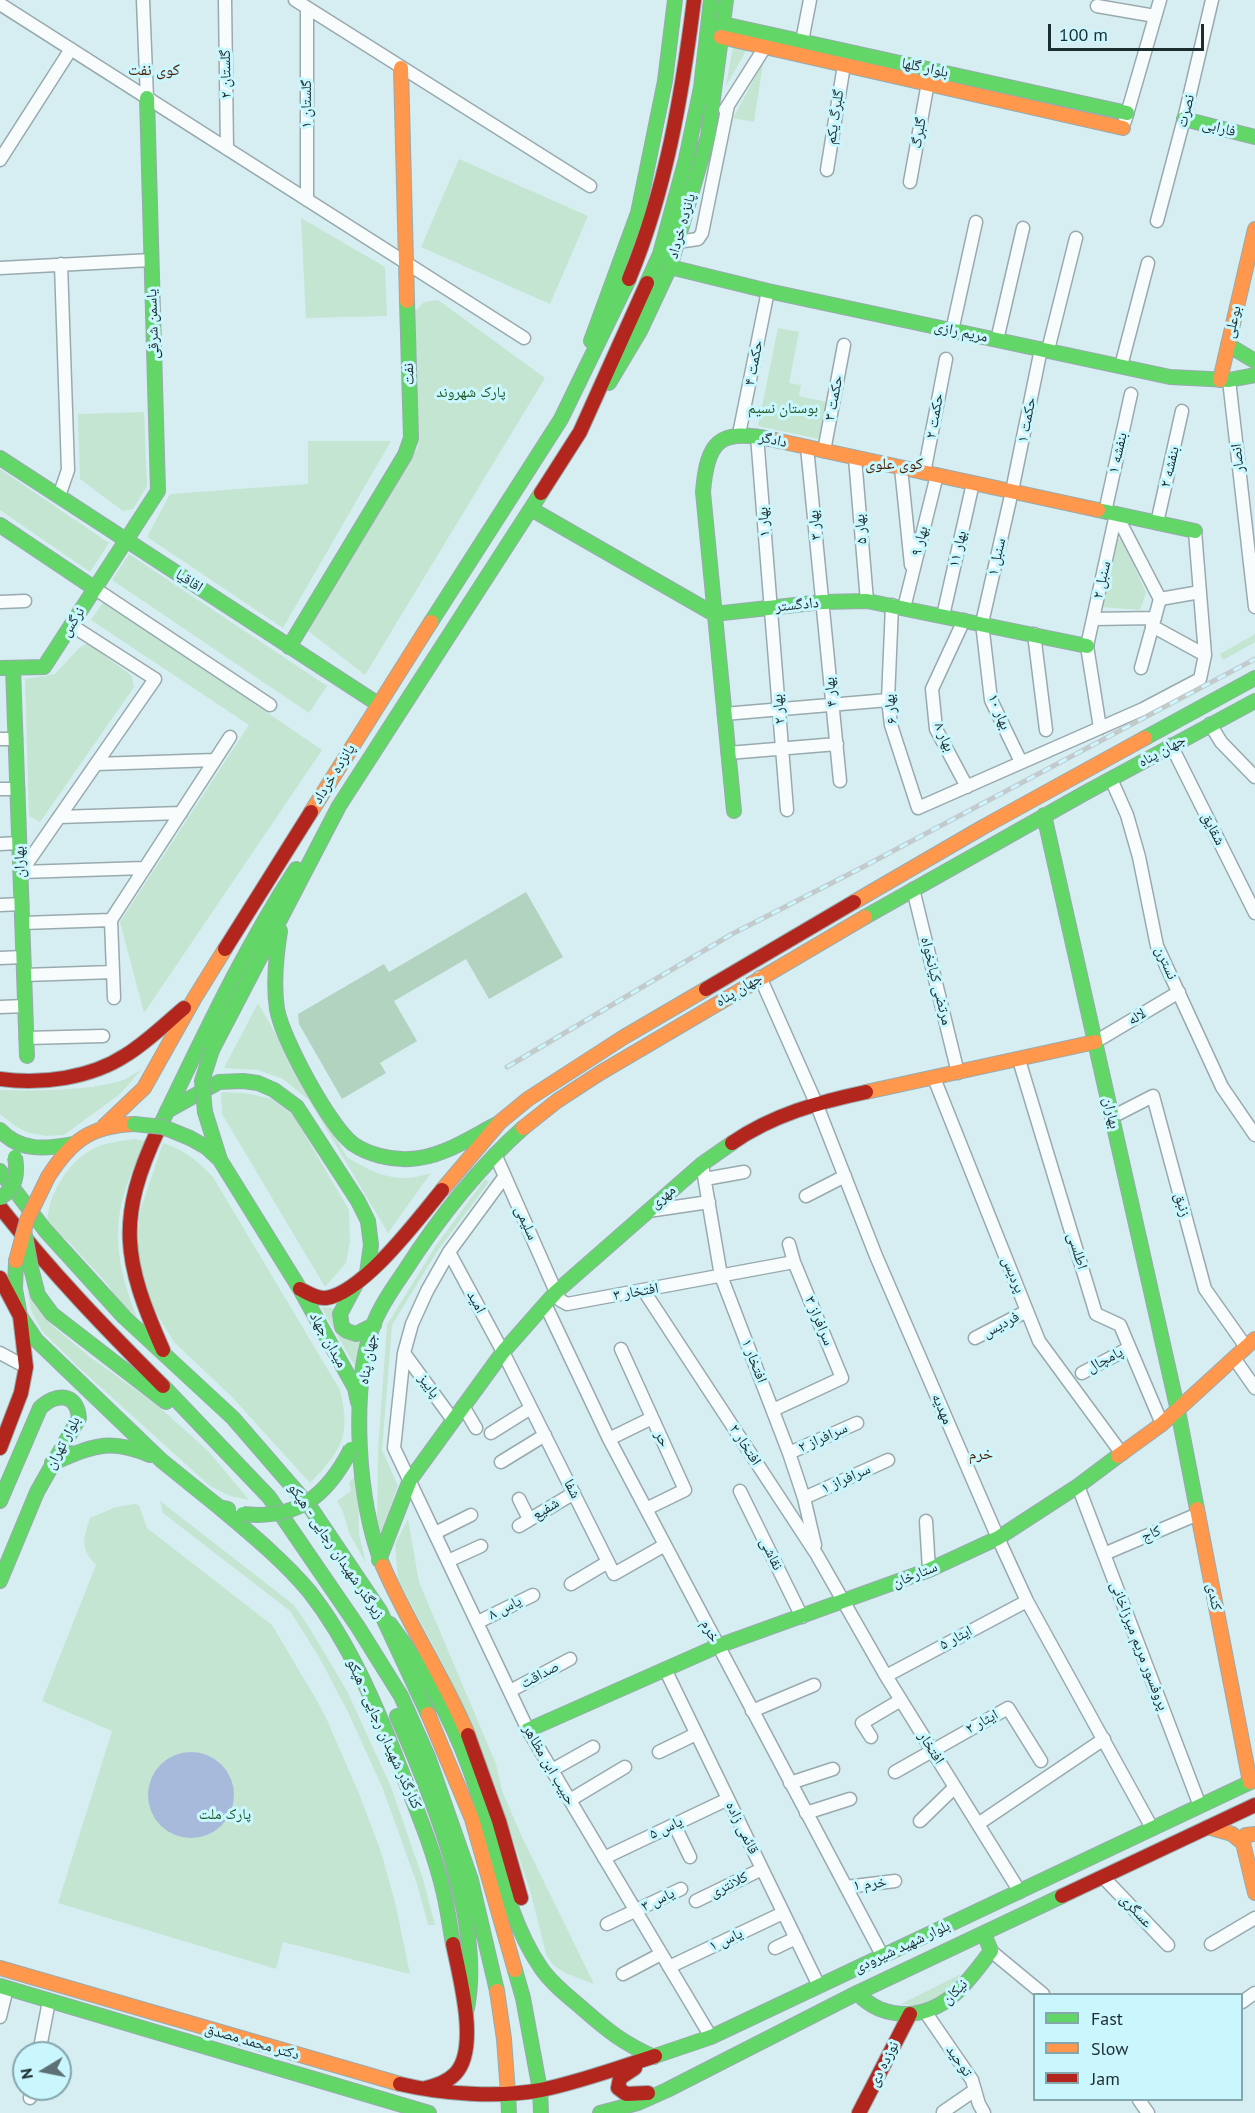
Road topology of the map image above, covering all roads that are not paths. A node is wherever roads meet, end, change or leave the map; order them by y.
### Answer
1 (143, 0) edge
2 (225, 0) edge
3 (295, 0) edge
4 (675, 0) edge
5 (694, 0) edge
6 (711, 0) edge
7 (726, 0) edge
8 (810, 0) edge
9 (1160, 0) edge
10 (1212, 0) edge
11 (0, 4) edge
12 (1096, 6) dead end
13 (307, 8) junction
14 (1155, 16) junction
15 (722, 31) junction
16 (802, 41) junction
17 (765, 47) junction
18 (71, 49) junction
19 (844, 65) junction
20 (401, 68) junction
21 (930, 69) junction
22 (928, 84) junction
23 (147, 98) junction
24 (728, 105) junction
25 (1127, 113) junction
26 (1184, 119) junction
27 (1123, 128) joint
28 (708, 136) junction
29 (1255, 137) edge
30 (227, 149) junction
31 (0, 160) edge
32 (827, 170) dead end
33 (910, 182) dead end
34 (590, 186) dead end
35 (307, 200) junction
36 (1156, 220) dead end
37 (976, 222) dead end
38 (1023, 228) dead end
39 (1255, 229) edge
40 (1076, 238) dead end
41 (677, 242) junction
42 (151, 260) junction
43 (405, 262) junction
44 (1148, 263) dead end
45 (61, 264) junction
46 (670, 267) junction
47 (0, 268) edge
48 (768, 291) junction
49 (952, 331) junction
50 (524, 338) dead end
51 (997, 340) junction
52 (844, 345) dead end
53 (1228, 345) junction
54 (1045, 350) junction
55 (945, 359) dead end
56 (1255, 361) edge
57 (1121, 366) junction
58 (1255, 375) edge
59 (1225, 380) junction
60 (1131, 394) dead end
61 (1182, 411) dead end
62 (561, 419) junction
63 (580, 432) junction
64 (740, 434) junction
65 (757, 436) junction
66 (807, 447) junction
67 (824, 451) junction
68 (0, 458) edge
69 (855, 458) junction
70 (901, 468) junction
71 (931, 474) junction
72 (973, 483) junction
73 (1012, 491) junction
74 (59, 496) junction
75 (531, 509) junction
76 (1111, 513) junction
77 (1157, 523) junction
78 (0, 525) edge
79 (1195, 531) joint
80 (125, 540) junction
81 (912, 575) junction
82 (94, 588) junction
83 (1200, 592) junction
84 (1160, 599) junction
85 (867, 600) junction
86 (25, 601) dead end
87 (0, 602) edge
88 (822, 602) junction
89 (898, 607) junction
90 (1255, 607) edge
91 (771, 608) junction
92 (714, 614) junction
93 (943, 616) junction
94 (1093, 619) junction
95 (964, 620) junction
96 (1153, 622) junction
97 (982, 623) junction
98 (71, 625) junction
99 (1034, 634) junction
100 (289, 646) junction
101 (1087, 646) junction
102 (1205, 654) junction
103 (7, 668) edge
104 (1141, 668) dead end
105 (1255, 678) edge
106 (888, 700) junction
107 (378, 704) junction
108 (833, 704) junction
109 (1253, 704) edge
110 (270, 705) dead end
111 (779, 709) junction
112 (724, 714) junction
113 (1210, 724) junction
114 (1100, 728) junction
115 (1046, 730) dead end
116 (230, 737) dead end
117 (16, 739) junction
118 (0, 740) edge
119 (837, 744) junction
120 (1171, 745) junction
121 (782, 748) junction
122 (728, 753) junction
123 (215, 760) junction
124 (1021, 762) junction
125 (96, 764) junction
126 (1255, 777) edge
127 (1111, 779) junction
128 (840, 781) dead end
129 (967, 786) junction
130 (0, 789) edge
131 (18, 789) junction
132 (339, 806) junction
133 (788, 810) dead end
134 (734, 811) dead end
135 (181, 813) junction
136 (1044, 815) junction
137 (59, 817) junction
138 (20, 843) junction
139 (0, 844) edge
140 (145, 868) junction
141 (21, 872) junction
142 (913, 889) junction
143 (22, 904) junction
144 (0, 905) edge
145 (1255, 913) edge
146 (282, 916) junction
147 (111, 920) junction
148 (22, 923) junction
149 (23, 957) junction
150 (0, 958) edge
151 (113, 972) junction
152 (24, 975) junction
153 (760, 976) junction
154 (1179, 992) junction
155 (114, 998) dead end
156 (194, 999) junction
157 (25, 1006) junction
158 (0, 1007) edge
159 (104, 1036) dead end
160 (26, 1038) junction
161 (1095, 1042) junction
162 (27, 1056) dead end
163 (1019, 1060) junction
164 (958, 1073) junction
165 (934, 1078) junction
166 (0, 1079) edge
167 (816, 1103) junction
168 (167, 1111) junction
169 (1112, 1117) junction
170 (499, 1123) junction
171 (104, 1126) junction
172 (3, 1134) edge
173 (1255, 1135) edge
174 (73, 1144) junction
175 (495, 1154) junction
176 (220, 1160) junction
177 (702, 1164) junction
178 (0, 1171) edge
179 (744, 1172) dead end
180 (506, 1176) junction
181 (844, 1176) junction
182 (705, 1179) junction
183 (806, 1196) dead end
184 (0, 1198) edge
185 (709, 1202) junction
186 (0, 1206) edge
187 (646, 1212) junction
188 (24, 1230) junction
189 (789, 1245) dead end
190 (449, 1252) junction
191 (794, 1262) junction
192 (721, 1276) junction
193 (0, 1278) edge
194 (362, 1278) junction
195 (300, 1289) junction
196 (644, 1291) junction
197 (556, 1292) junction
198 (545, 1304) junction
199 (1027, 1311) junction
200 (20, 1316) junction
201 (374, 1325) junction
202 (975, 1338) dead end
203 (1250, 1343) edge
204 (1129, 1348) junction
205 (621, 1349) dead end
206 (503, 1352) junction
207 (0, 1353) edge
208 (404, 1353) junction
209 (165, 1355) junction
210 (1234, 1358) junction
211 (26, 1367) junction
212 (1082, 1373) dead end
213 (1255, 1388) edge
214 (463, 1406) junction
215 (531, 1408) junction
216 (360, 1409) junction
217 (0, 1410) edge
218 (773, 1410) junction
219 (1178, 1411) junction
220 (15, 1414) junction
221 (652, 1418) junction
222 (453, 1419) junction
223 (857, 1423) dead end
224 (202, 1425) junction
225 (1162, 1425) junction
226 (476, 1428) dead end
227 (491, 1433) dead end
228 (545, 1435) junction
229 (609, 1439) junction
230 (0, 1448) edge
231 (789, 1453) junction
232 (1122, 1454) junction
233 (888, 1460) dead end
234 (162, 1461) junction
235 (501, 1462) dead end
236 (52, 1463) junction
237 (410, 1480) junction
238 (1078, 1486) junction
239 (740, 1491) dead end
240 (574, 1493) junction
241 (804, 1498) junction
242 (519, 1499) dead end
243 (0, 1501) edge
244 (219, 1507) junction
245 (646, 1509) junction
246 (1198, 1514) junction
247 (471, 1515) dead end
248 (926, 1521) dead end
249 (435, 1533) junction
250 (998, 1538) junction
251 (665, 1545) junction
252 (480, 1546) dead end
253 (817, 1554) junction
254 (1104, 1554) junction
255 (379, 1560) junction
256 (448, 1561) junction
257 (608, 1562) junction
258 (929, 1570) junction
259 (0, 1581) edge
260 (571, 1584) dead end
261 (533, 1595) dead end
262 (1027, 1601) junction
263 (843, 1602) junction
264 (380, 1611) junction
265 (802, 1617) junction
266 (478, 1622) junction
267 (358, 1627) junction
268 (718, 1646) junction
269 (570, 1659) dead end
270 (665, 1670) junction
271 (886, 1676) junction
272 (814, 1685) dead end
273 (510, 1691) junction
274 (901, 1700) junction
275 (752, 1711) junction
276 (528, 1730) junction
277 (696, 1734) junction
278 (871, 1737) dead end
279 (1104, 1739) junction
280 (593, 1747) dead end
281 (932, 1750) junction
282 (659, 1752) dead end
283 (1041, 1761) dead end
284 (625, 1767) dead end
285 (833, 1769) dead end
286 (552, 1770) junction
287 (896, 1772) dead end
288 (1253, 1781) edge
289 (790, 1783) junction
290 (955, 1787) junction
291 (728, 1799) junction
292 (850, 1799) dead end
293 (570, 1800) junction
294 (1255, 1805) edge
295 (1200, 1806) junction
296 (806, 1813) junction
297 (921, 1821) dead end
298 (674, 1824) junction
299 (978, 1824) junction
300 (1208, 1827) junction
301 (1152, 1828) junction
302 (1255, 1834) edge
303 (1243, 1843) junction
304 (690, 1857) dead end
305 (604, 1858) junction
306 (762, 1869) junction
307 (1103, 1877) junction
308 (895, 1881) dead end
309 (846, 1887) junction
310 (681, 1889) dead end
311 (1020, 1892) junction
312 (1255, 1893) edge
313 (521, 1898) dead end
314 (696, 1901) dead end
315 (635, 1911) junction
316 (783, 1912) junction
317 (1255, 1917) edge
318 (607, 1924) dead end
319 (984, 1934) junction
320 (796, 1938) junction
321 (1211, 1944) dead end
322 (1168, 1945) dead end
323 (775, 1948) dead end
324 (991, 1951) junction
325 (661, 1954) junction
326 (882, 1955) junction
327 (669, 1967) junction
328 (0, 1968) edge
329 (623, 1974) dead end
330 (819, 1986) junction
331 (3, 1987) edge
332 (857, 1993) junction
333 (1040, 1993) edge
334 (49, 2001) junction
335 (466, 2013) junction
336 (926, 2013) junction
337 (910, 2014) junction
338 (0, 2017) edge
339 (711, 2037) junction
340 (41, 2041) edge
341 (654, 2057) junction
342 (422, 2089) junction
343 (540, 2090) junction
344 (667, 2090) junction
345 (975, 2090) junction
346 (508, 2093) junction
347 (638, 2103) junction
348 (424, 2112) edge
349 (943, 2112) edge
350 (509, 2113) edge
351 (541, 2113) edge
352 (600, 2113) edge
353 (626, 2113) edge
354 (859, 2113) edge
355 (984, 2113) edge

1 - 23 street
2 - 30 street, گلستان ۲
3 - 13 street
4 - 62 main road, پانزده خرداد
5 - 62 main road, پانزده خرداد
6 - 63 main road, پانزده خرداد
7 - 15 main road, پانزده خرداد
8 - 16 street
9 - 14 street
10 - 26 street, نصرت
11 - 18 street
12 - 14 street
13 - 20 street
13 - 35 street, گلستان ۱
14 - 25 street
15 - 16 main road, بلوار گلها
15 - 17 main road, بلوار گلها
15 - 28 main road, پانزده خرداد
16 - 21 main road, بلوار گلها
17 - 19 main road, بلوار گلها
17 - 24 street
18 - 23 street
18 - 31 street
19 - 22 main road, بلوار گلها
19 - 32 street, گلبرگ یکم
20 - 34 street
20 - 43 main road, نفت
21 - 22 street, گلبرگ
21 - 25 main road, بلوار گلها
22 - 27 main road, بلوار گلها
22 - 33 street, گلبرگ
23 - 30 street
23 - 42 main road, یاسمن شرقی
24 - 28 street
24 - 41 street
25 - 27 street
26 - 29 main road, فارابی
26 - 36 street, نصرت
28 - 41 main road, پانزده خرداد
30 - 35 street
35 - 43 street
37 - 49 street
38 - 51 street
39 - 53 main road, بوعلی
40 - 54 street, حکمت ۱
41 - 46 main road, پانزده خرداد
42 - 45 street
42 - 80 main road, یاسمن شرقی
43 - 50 street
43 - 100 main road, نفت
44 - 57 street
45 - 47 street
45 - 74 street
46 - 48 main road, مریم رازی
46 - 63 main road, پانزده خرداد
48 - 49 main road, مریم رازی
48 - 64 street, حکمت ۴
49 - 51 main road, مریم رازی
51 - 54 main road, مریم رازی
52 - 67 street, حکمت ۳
53 - 56 main road
53 - 59 main road, بوعلی
54 - 57 main road, مریم رازی
54 - 73 street, حکمت ۱
55 - 71 street, حکمت ۲
57 - 59 main road, مریم رازی
58 - 59 main road, مریم رازی
59 - 90 street, انصار
60 - 76 street, بنفشه ۱
61 - 77 street, بنفشه ۲
62 - 107 main road, پانزده خرداد
63 - 75 main road, پانزده خرداد
64 - 65 main road, دادگر
64 - 92 main road, دادگر
65 - 66 main road, دادگر
65 - 91 street, بهار ۱
66 - 67 main road, دادگر
66 - 88 street, بهار ۳
67 - 69 main road, دادگر
68 - 74 main road, اقاقیا
69 - 70 main road, دادگر
69 - 85 street, بهار ۵
70 - 71 main road, دادگر
70 - 81 street
71 - 72 main road, دادگر
71 - 81 street, بهار ۹
72 - 73 main road, دادگر
72 - 93 street, بهار ۱۱
73 - 76 main road, دادگر
73 - 97 street, سنبل ۱
74 - 80 main road, اقاقیا
75 - 92 main road
75 - 132 main road, پانزده خرداد
76 - 77 main road, دادگر
76 - 84 street
76 - 94 street, سنبل ۲
77 - 79 main road, دادگر
78 - 82 main road
79 - 83 street
80 - 82 main road, نرگس
80 - 100 main road, اقاقیا
81 - 89 street, بهار ۹
82 - 98 main road, نرگس
82 - 110 street
83 - 84 street
83 - 102 street
84 - 96 street
85 - 88 main road, دادگستر
85 - 89 main road, دادگستر
86 - 87 street
88 - 91 main road, دادگستر
88 - 108 street, بهار ۴
89 - 93 main road, دادگستر
89 - 106 street, بهار ۶
91 - 92 main road, دادگستر
91 - 111 street, بهار ۲
92 - 112 main road, دادگر
93 - 95 main road, دادگستر
94 - 96 street
94 - 101 street, سنبل ۲
95 - 97 main road, دادگستر
95 - 129 street, بهار ۸
96 - 102 street
96 - 104 street
97 - 99 main road, دادگستر
97 - 124 street, بهار ۱۰
98 - 103 main road, نرگس
98 - 125 street
99 - 101 main road, دادگستر
99 - 115 street
100 - 107 main road, اقاقیا
101 - 114 street
102 - 114 street
103 - 117 main road, بهاران
105 - 170 main road, جهان پناه
106 - 108 street
106 - 129 street, بهار ۶
107 - 156 main road, پانزده خرداد
108 - 111 street
108 - 119 street, بهار ۴
109 - 113 main road, جهان پناه
111 - 112 street
111 - 121 street, بهار ۲
112 - 122 main road, دادگر
113 - 120 main road, جهان پناه
113 - 126 street
114 - 124 street
116 - 123 street
117 - 118 street
117 - 131 main road, بهاران
119 - 121 street
119 - 128 street, بهار ۴
120 - 127 main road, جهان پناه
120 - 145 street, شقایق
121 - 122 street
121 - 133 street, بهار ۲
122 - 134 main road, دادگر
123 - 125 street
123 - 135 street
124 - 129 street
125 - 137 street
127 - 136 main road, جهان پناه
127 - 154 street, نسترن
130 - 131 street
131 - 138 main road, بهاران
132 - 146 main road, پانزده خرداد
132 - 168 main road
135 - 137 street
135 - 140 street
136 - 142 main road, جهان پناه
136 - 161 main road, بهاران
137 - 141 street
138 - 139 street
138 - 141 main road, بهاران
140 - 141 street
140 - 147 street
141 - 143 main road, بهاران
142 - 153 main road, جهان پناه
142 - 164 street, مرتضی کیانخواه
143 - 144 street
143 - 148 main road, بهاران
146 - 170 main road
146 - 176 main road, پانزده خرداد, bridge
147 - 148 street
147 - 151 street
148 - 149 main road, بهاران
149 - 150 street
149 - 152 main road, بهاران
151 - 152 street
151 - 155 street
152 - 157 main road, بهاران
153 - 167 street, مهدیه
153 - 175 main road, جهان پناه
154 - 161 street, لاله
154 - 173 street, نسترن
156 - 166 main road
156 - 171 main road, پانزده خرداد
157 - 158 street
157 - 160 main road, بهاران
159 - 160 street
160 - 162 main road, بهاران
161 - 163 main road, مهری
161 - 169 main road, بهاران
163 - 164 main road, مهری
163 - 204 street, اطلسی
164 - 165 main road, مهری
165 - 167 main road, مهری
165 - 199 street, پردیس
167 - 177 main road, مهری
167 - 181 street, مهدیه
168 - 194 main road
168 - 209 main road
169 - 203 street, زنبق
169 - 219 main road, بهاران
170 - 194 main road, جهان پناه
171 - 174 main road, میدان جهاد
171 - 176 main road, میدان جهاد, bridge
172 - 174 main road
172 - 184 main road, bridge
174 - 188 main road, میدان جهاد, bridge
175 - 180 street, سلیمی
175 - 201 main road, جهان پناه
176 - 195 main road, میدان جهاد
177 - 182 street, افتخار ۱
177 - 187 main road, مهری
178 - 209 main road, زیرگذر شهیدان رجایی - هپکو
179 - 182 street
180 - 190 street, حبیب ابن مظاهر
180 - 197 street, سلیمی
181 - 183 street
181 - 250 street, مهدیه
182 - 185 street, افتخار ۱
185 - 187 street
185 - 192 street, افتخار ۱
186 - 224 main road, زیرگذر شهیدان رجایی - هپکو
187 - 197 main road, مهری
188 - 200 main road, میدان جهاد, bridge
188 - 224 main road, bridge
189 - 191 street
190 - 206 street, امید
190 - 208 street, حبیب ابن مظاهر
191 - 192 street
191 - 218 street, سرافراز ۳
192 - 196 street, افتخار ۳
192 - 218 street, افتخار ۱
193 - 200 main road
194 - 195 main road, جهان پناه
194 - 201 main road
195 - 216 main road, میدان جهاد
196 - 197 street, افتخار ۳
196 - 253 street, افتخار ۲
197 - 198 main road, مهری
198 - 206 main road, مهری
198 - 229 street, خرم
199 - 202 street, فردیس
199 - 232 street, پردیس
200 - 211 main road
200 - 234 main road, میدان جهاد
201 - 216 main road, جهان پناه
203 - 210 main road, ستارخان
204 - 212 street, پامچال
204 - 225 street, اطلسی
205 - 221 street, حر
206 - 214 main road, مهری
206 - 215 street, شفا
207 - 211 street
208 - 222 street, پاییز
208 - 237 street, حبیب ابن مظاهر
209 - 264 main road, زیرگذر شهیدان رجایی - هپکو
210 - 213 street
210 - 219 main road, ستارخان
211 - 220 main road
214 - 222 main road, مهری
214 - 226 street
215 - 227 street
215 - 228 street, شفا
216 - 244 main road, میدان جهاد, bridge
216 - 255 main road
217 - 220 street
218 - 231 street, افتخار ۱
219 - 225 main road, ستارخان
219 - 246 main road, کندی
220 - 230 main road
221 - 229 street
221 - 245 street, حر
222 - 237 main road, مهری
223 - 231 street, سرافراز ۲
224 - 267 main road, زیرگذر شهیدان رجایی - هپکو
225 - 232 main road, ستارخان
228 - 235 street
228 - 240 street, شفا
229 - 245 street, خرم
231 - 241 street, افتخار ۱
232 - 238 main road, ستارخان
233 - 241 street, سرافراز ۱
234 - 236 main road
234 - 244 main road, میدان جهاد
236 - 243 main road, بلوار تهران
236 - 259 main road, بلوار تهران
237 - 249 street, حبیب ابن مظاهر
237 - 255 main road, مهری
238 - 250 main road, ستارخان
238 - 254 street, پروفسور مریم میرزاخانی
239 - 265 street, نقاشی
240 - 242 street, شفیع
240 - 257 street, شفا
241 - 253 street, افتخار ۱
244 - 335 main road, کنارگذر شهیدان رجایی - هپکو
245 - 251 street, خرم
246 - 254 street, کاج
246 - 288 main road, کندی
247 - 249 street
248 - 258 street
249 - 256 street, حبیب ابن مظاهر
250 - 258 main road, ستارخان
250 - 262 street, مهدیه
251 - 257 street
251 - 268 street, خرم
252 - 256 street
253 - 263 street, افتخار ۲
254 - 295 street, پروفسور مریم میرزاخانی
255 - 313 main road
256 - 266 street, حبیب ابن مظاهر
257 - 260 street
258 - 263 main road, ستارخان
261 - 266 street, یاس ۸
262 - 271 street, ایثار ۵
262 - 279 street, مهدیه
263 - 265 main road, ستارخان
263 - 271 street, افتخار
264 - 341 main road
264 - 343 main road, زیرگذر شهیدان رجایی - هپکو
265 - 268 main road, ستارخان
266 - 273 street, حبیب ابن مظاهر
267 - 335 main road
267 - 346 main road, زیرگذر شهیدان رجایی - هپکو
268 - 270 main road, ستارخان
268 - 275 street, خرم
269 - 273 street, صداقت
270 - 276 main road, ستارخان
270 - 277 street, قائمی زاده
271 - 274 street, افتخار
272 - 275 street
273 - 276 street, حبیب ابن مظاهر
274 - 278 street
274 - 281 street, افتخار
275 - 289 street, خرم
276 - 286 street, حبیب ابن مظاهر
277 - 282 street
277 - 291 street, قائمی زاده
279 - 299 street
279 - 301 street, مهدیه
280 - 286 street
281 - 283 street, ایثار ۲
281 - 287 street
281 - 290 street, افتخار
284 - 293 street
285 - 289 street
286 - 293 street, حبیب ابن مظاهر
288 - 295 main road, بلوار شهید شیرودی
289 - 296 street, خرم
290 - 297 street
290 - 299 street, افتخار
291 - 298 street, یاس ۵
291 - 306 street, قائمی زاده
292 - 296 street
293 - 305 street, حبیب ابن مظاهر
294 - 300 main road, بلوار شهید شیرودی
295 - 301 main road, بلوار شهید شیرودی
296 - 309 street, خرم
298 - 304 street
298 - 305 street, یاس ۵
299 - 311 street, افتخار
300 - 303 main road
300 - 307 main road, بلوار شهید شیرودی
301 - 311 main road, بلوار شهید شیرودی
302 - 303 main road
303 - 312 main road
305 - 315 street, حبیب ابن مظاهر
306 - 314 street, کلانتری
306 - 316 street, قائمی زاده
307 - 319 main road, بلوار شهید شیرودی
307 - 322 street, عسگری
308 - 309 street, خرم ۱
309 - 326 street, خرم
310 - 315 street, یاس ۳
311 - 326 main road, بلوار شهید شیرودی
315 - 318 street, یاس ۳
315 - 325 street, حبیب ابن مظاهر
316 - 320 street, قائمی زاده
316 - 327 street, یاس ۱
317 - 321 street
319 - 324 main road
319 - 332 main road, بلوار شهید شیرودی
320 - 323 street
320 - 330 street, قائمی زاده
324 - 333 street
324 - 336 main road, نیکان
325 - 327 street, حبیب ابن مظاهر
325 - 329 street
326 - 330 main road, بلوار شهید شیرودی
327 - 339 street, حبیب ابن مظاهر
328 - 342 main road, دکتر محمد مصدق
330 - 339 main road, بلوار شهید شیرودی
331 - 334 main road, دکتر محمد مصدق
331 - 338 street
332 - 337 main road, نیکان
332 - 344 main road, بلوار شهید شیرودی
334 - 340 street
334 - 348 main road, دکتر محمد مصدق
335 - 342 main road, کنارگذر شهیدان رجایی - هپکو
336 - 337 main road, نیکان
336 - 345 street, توحید
337 - 354 main road, نوزده دی
339 - 341 main road, بلوار شهید شیرودی
341 - 343 main road, بلوار شهید شیرودی
341 - 344 main road
342 - 346 main road, دکتر محمد مصدق
342 - 348 main road
343 - 346 main road, بلوار شهید شیرودی
343 - 351 main road, زیرگذر شهیدان رجایی - هپکو
344 - 347 main road, بلوار شهید شیرودی
345 - 349 street
345 - 355 street, توحید
346 - 350 main road, زیرگذر شهیدان رجایی - هپکو
347 - 352 main road, بلوار شهید شیرودی
347 - 353 main road

